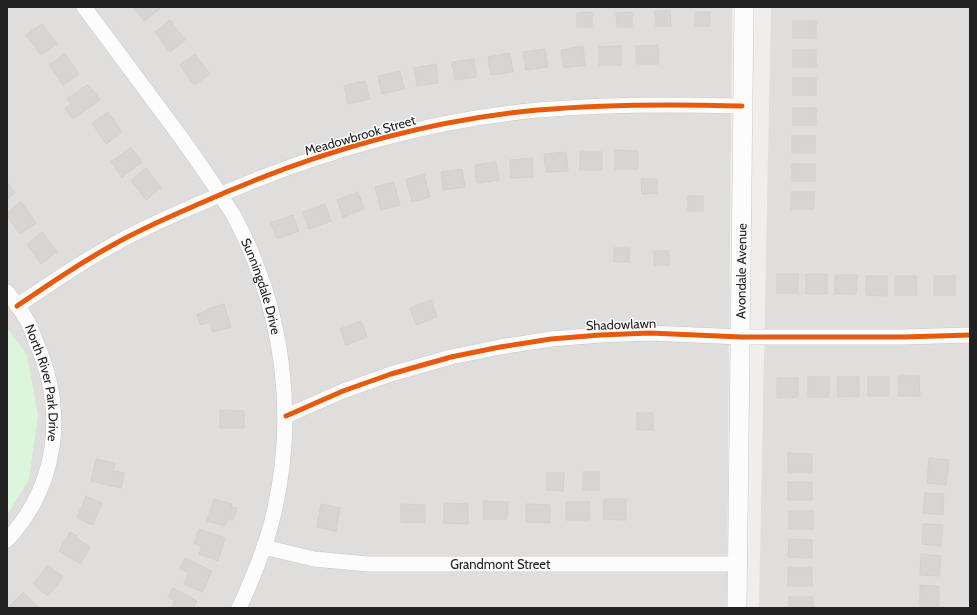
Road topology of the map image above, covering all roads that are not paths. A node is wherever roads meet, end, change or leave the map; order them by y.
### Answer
1 (84, 7) edge
2 (744, 7) edge
3 (742, 106) junction
4 (220, 194) junction
5 (7, 292) edge
6 (17, 306) junction
7 (970, 335) edge
8 (741, 337) junction
9 (286, 416) junction
10 (7, 540) edge
11 (264, 547) junction
12 (738, 564) junction
13 (239, 608) edge
14 (737, 608) edge

1 - 4 street, Sunningdale Drive
2 - 3 street, Avondale Avenue
3 - 4 street, Meadowbrook Street
3 - 8 street, Avondale Avenue
4 - 6 street, Meadowbrook Street
4 - 9 street, Sunningdale Drive
5 - 6 street, North River Park Drive
6 - 10 street, North River Park Drive
7 - 8 street, Shadowlawn
8 - 9 street, Shadowlawn
8 - 12 street, Avondale Avenue
9 - 11 street, Sunningdale Drive
11 - 12 street, Grandmont Street
11 - 13 street, Sunningdale Drive
12 - 14 street, Avondale Avenue

